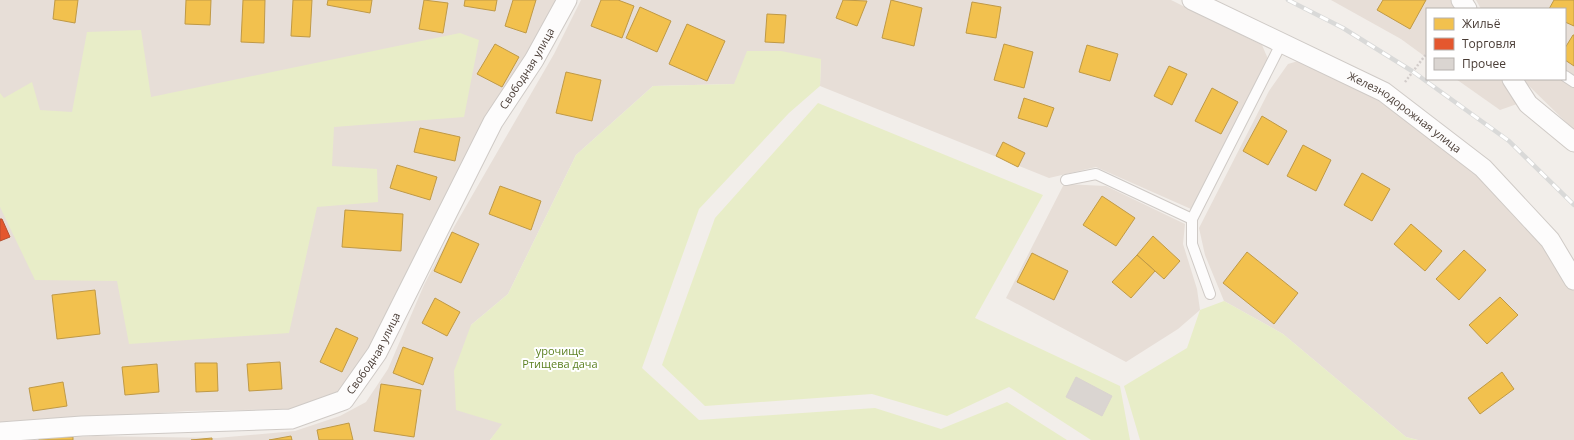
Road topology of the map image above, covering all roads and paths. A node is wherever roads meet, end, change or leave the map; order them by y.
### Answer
1 (567, 0) edge
2 (1192, 0) edge
3 (1282, 44) junction
4 (1426, 54) edge
5 (1513, 80) edge
6 (1393, 99) junction
7 (1574, 142) edge
8 (1066, 180) dead end
9 (1192, 219) junction
10 (1574, 280) edge
11 (1210, 294) dead end
12 (0, 432) edge

1 - 12 street, Свободная улица
2 - 3 street, Железнодорожная улица
3 - 6 street, Железнодорожная улица
3 - 9 lane
4 - 6 path
5 - 7 street
6 - 10 street, Железнодорожная улица
8 - 9 lane
9 - 11 lane

